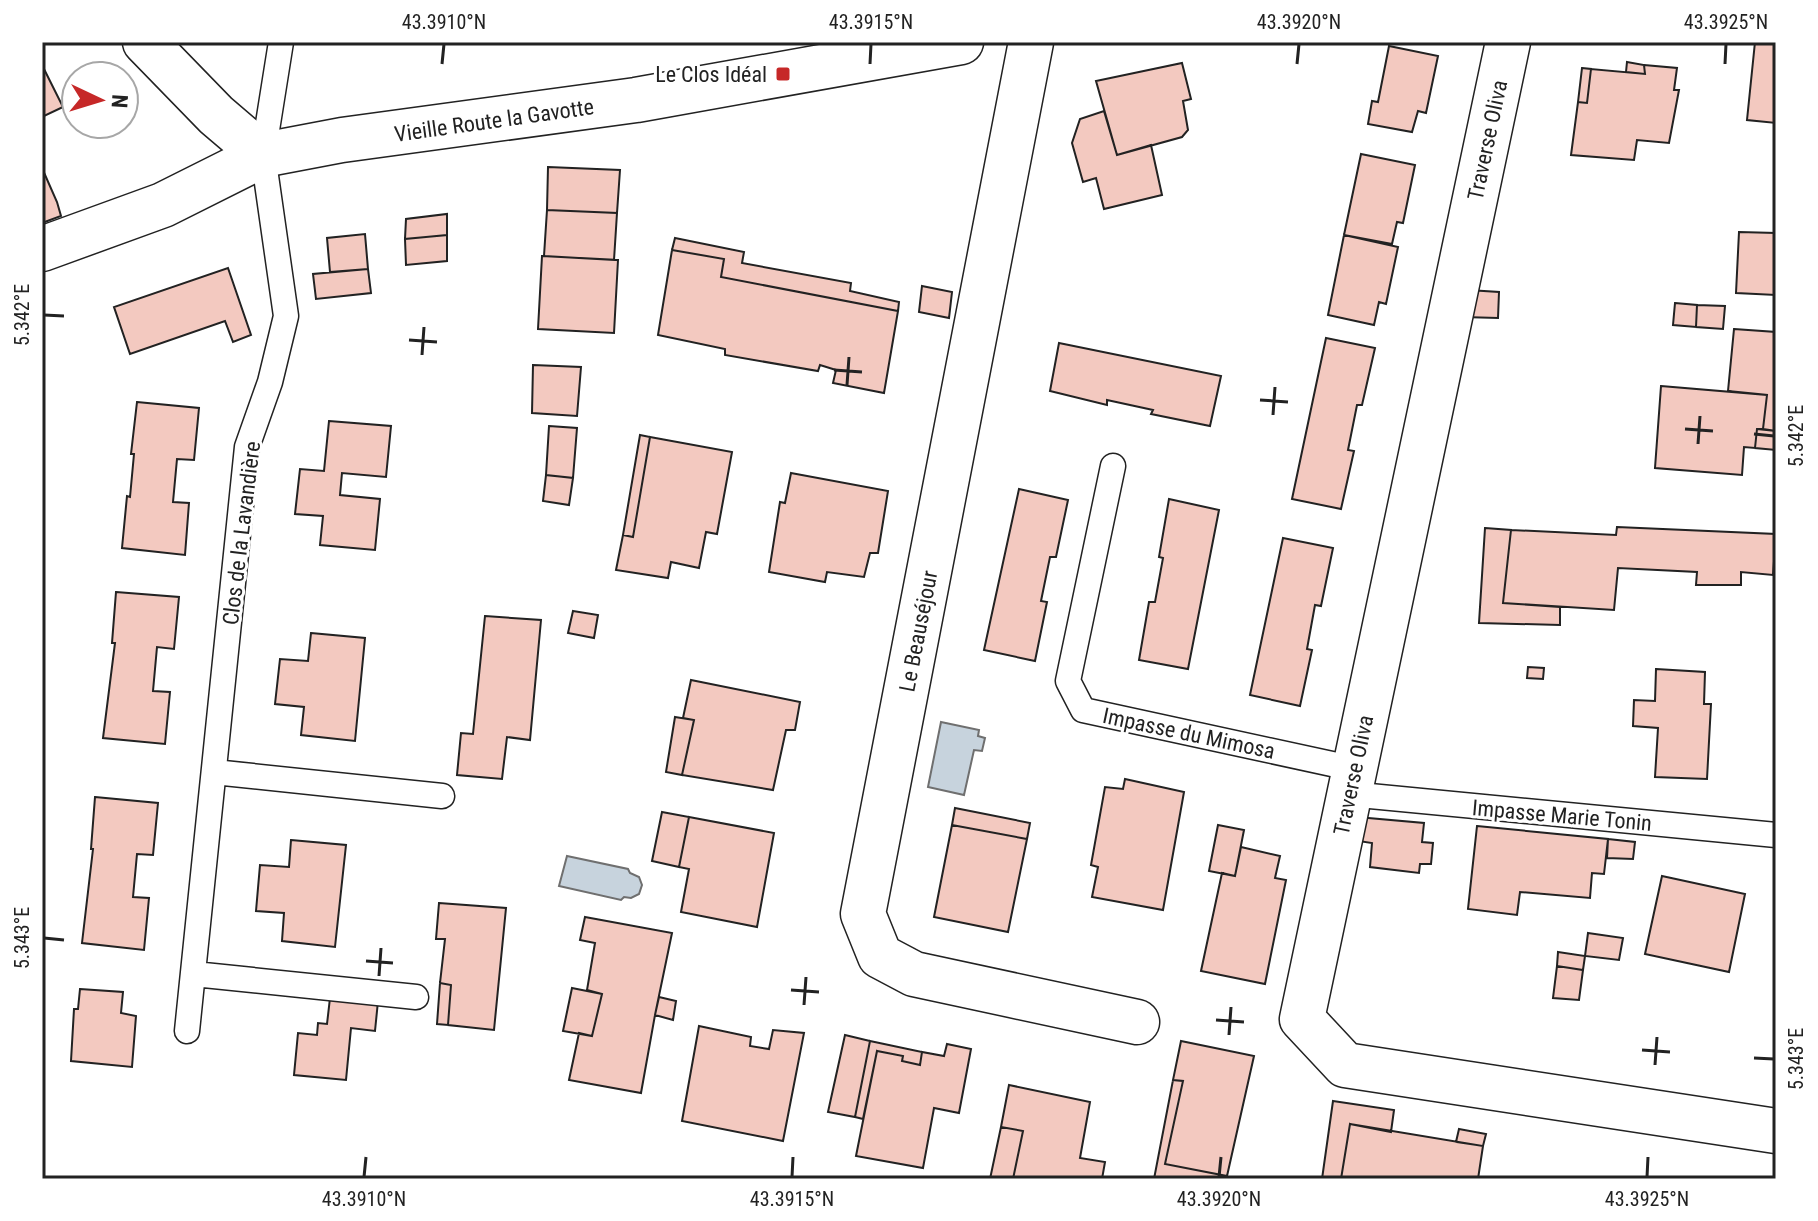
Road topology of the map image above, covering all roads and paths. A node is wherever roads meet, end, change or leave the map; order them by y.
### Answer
1 (145, 42) edge
2 (281, 42) edge
3 (961, 42) edge
4 (1031, 42) edge
5 (1508, 42) edge
6 (263, 155) junction
7 (42, 249) edge
8 (1113, 466) dead end
9 (214, 772) junction
10 (1352, 782) junction
11 (442, 796) dead end
12 (1776, 835) edge
13 (194, 974) junction
14 (416, 997) dead end
15 (1137, 1022) dead end
16 (187, 1031) dead end
17 (1776, 1131) edge

1 - 6 street
2 - 6 lane, Clos de la Lavandière
3 - 6 street, Vieille Route la Gavotte
4 - 15 street, Le Beauséjour
5 - 10 street, Traverse Oliva
6 - 7 street, Vieille Route la Gavotte
6 - 9 lane, Clos de la Lavandière
8 - 10 lane, Impasse du Mimosa
9 - 11 lane
9 - 13 lane, Clos de la Lavandière
10 - 12 lane, Impasse Marie Tonin
10 - 17 street, Traverse Oliva
13 - 14 lane
13 - 16 lane, Clos de la Lavandière

